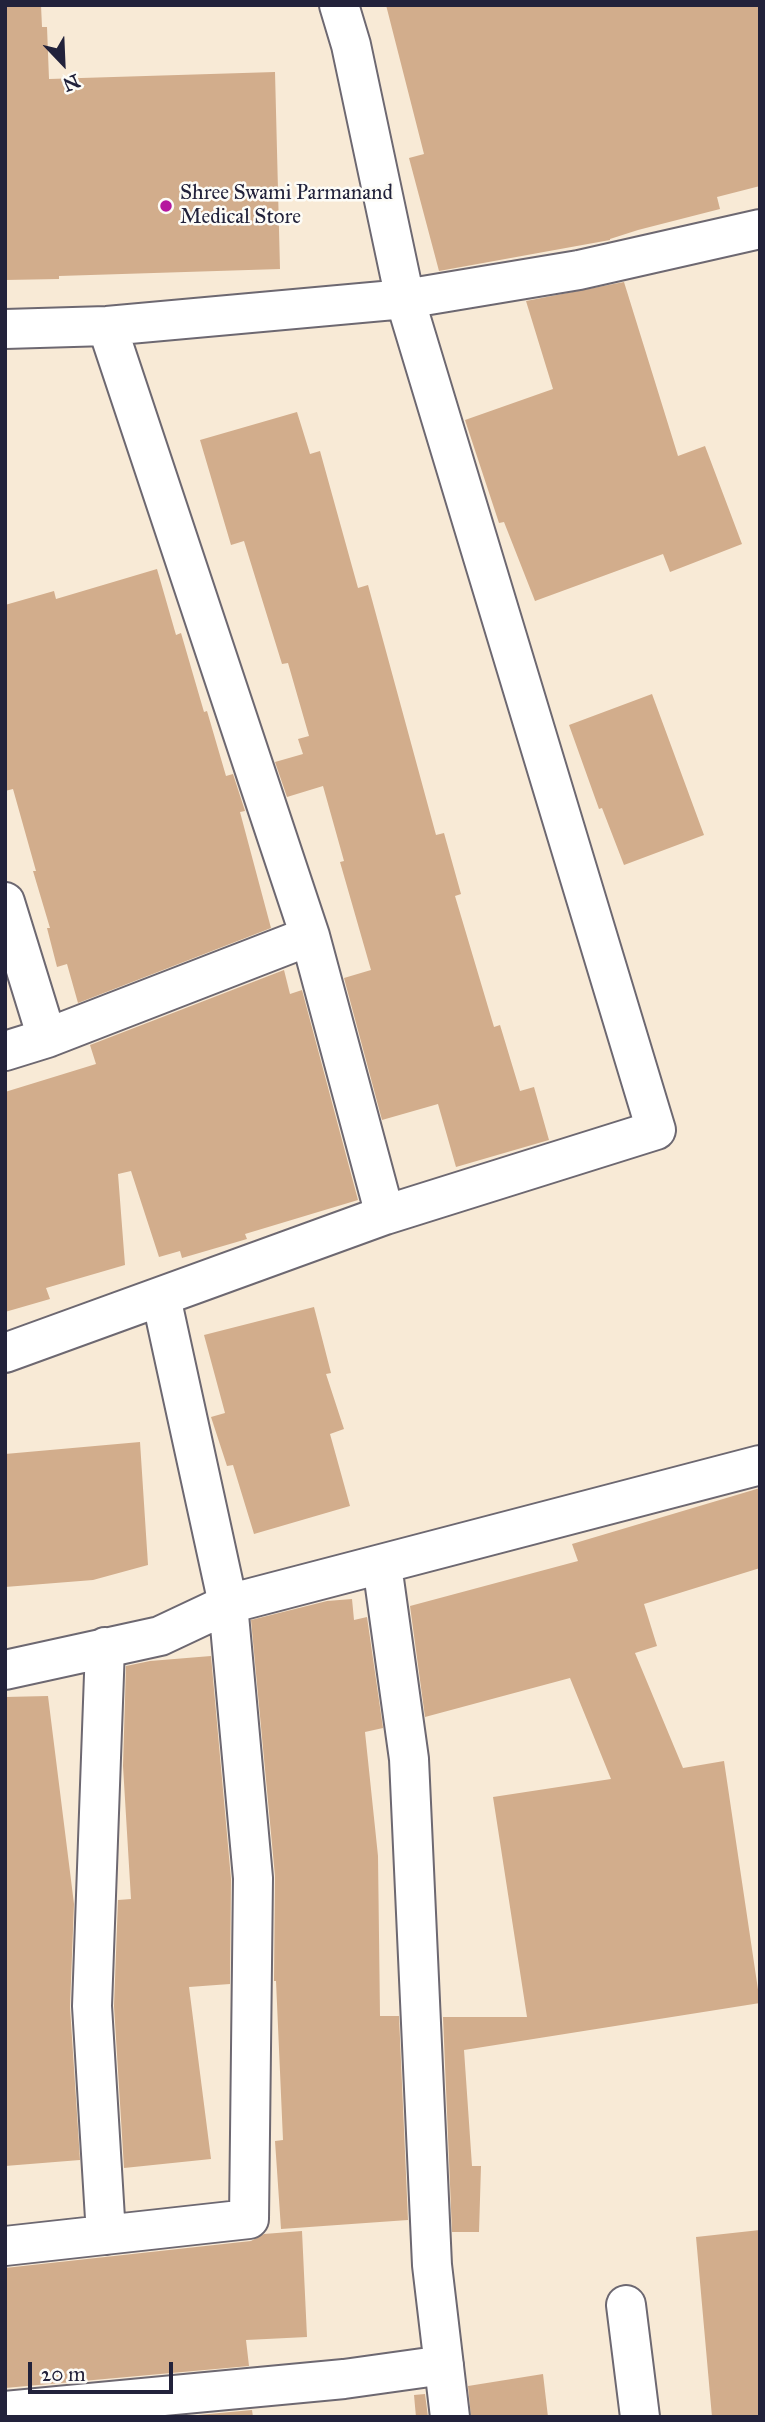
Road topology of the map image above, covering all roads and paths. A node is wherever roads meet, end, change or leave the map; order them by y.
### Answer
1 (339, 5) edge
2 (760, 229) edge
3 (405, 299) junction
4 (107, 326) junction
5 (5, 329) edge
6 (5, 902) edge
7 (310, 936) junction
8 (47, 1038) junction
9 (5, 1051) edge
10 (385, 1215) junction
11 (161, 1297) junction
12 (5, 1353) edge
13 (760, 1465) edge
14 (382, 1565) junction
15 (228, 1604) junction
16 (105, 1647) junction
17 (5, 1670) edge
18 (106, 2235) junction
19 (5, 2246) edge
20 (626, 2305) dead end
21 (444, 2365) junction
22 (5, 2412) edge
23 (450, 2417) edge
24 (640, 2417) edge

1 - 3 street
2 - 3 street
3 - 4 street
3 - 10 street
4 - 5 street
4 - 7 street
6 - 8 street
7 - 8 street
7 - 10 street
8 - 9 street
10 - 11 street
11 - 12 street
11 - 15 street
13 - 14 street
14 - 15 street
14 - 21 street
15 - 16 street
15 - 18 street
16 - 17 street
16 - 18 street
18 - 19 street
20 - 24 street
21 - 22 street
21 - 23 street

